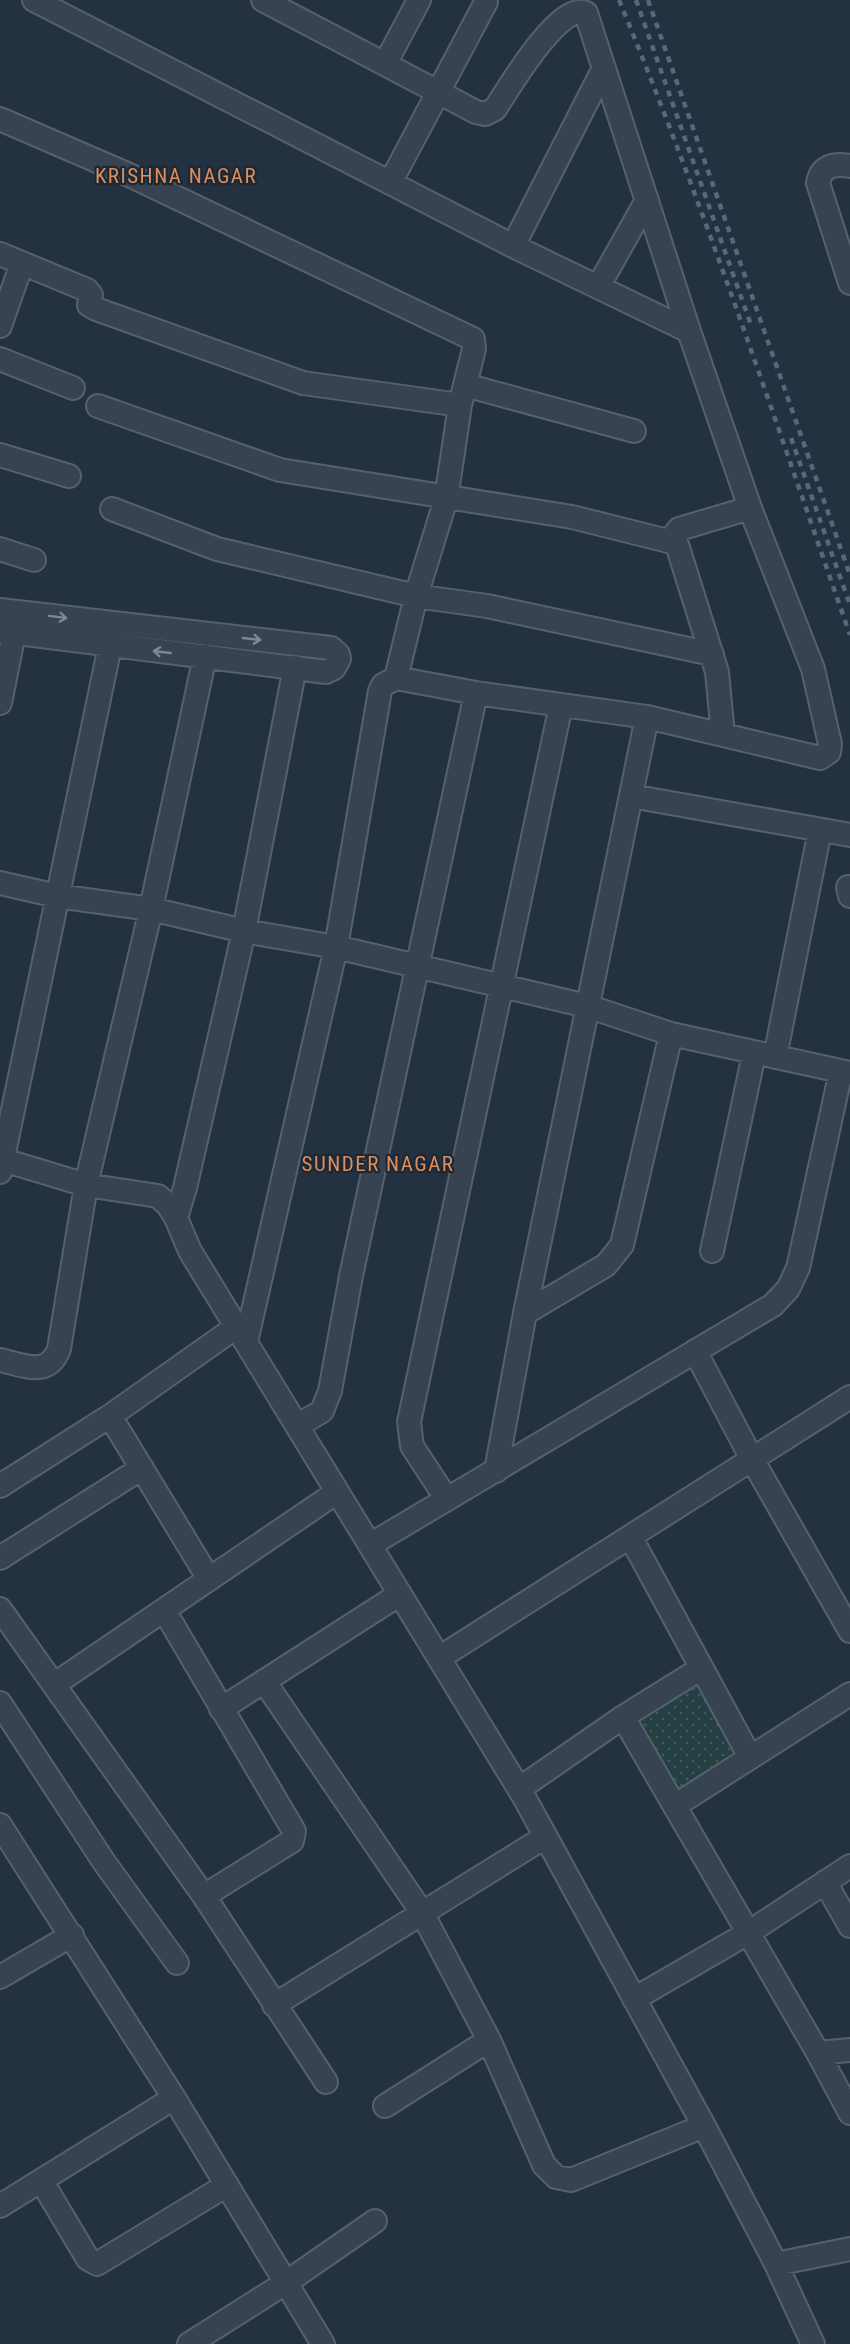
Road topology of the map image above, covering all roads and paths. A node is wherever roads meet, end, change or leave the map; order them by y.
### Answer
1 (34, 0) edge
2 (263, 0) edge
3 (418, 0) edge
4 (486, 3) dead end
5 (290, 7) edge
6 (385, 64) junction
7 (604, 68) junction
8 (437, 92) junction
9 (0, 119) edge
10 (850, 166) edge
11 (390, 183) junction
12 (647, 200) junction
13 (513, 246) junction
14 (0, 254) edge
15 (22, 263) junction
16 (850, 284) edge
17 (598, 287) junction
18 (0, 326) edge
19 (689, 331) junction
20 (0, 359) edge
21 (74, 388) dead end
22 (463, 395) junction
23 (98, 406) dead end
24 (634, 431) dead end
25 (0, 455) edge
26 (69, 476) dead end
27 (446, 499) junction
28 (750, 508) junction
29 (112, 509) dead end
30 (676, 543) junction
31 (0, 549) edge
32 (34, 560) dead end
33 (416, 596) junction
34 (0, 610) edge
35 (7, 632) edge
36 (110, 646) junction
37 (712, 654) junction
38 (206, 656) junction
39 (295, 667) junction
40 (396, 678) junction
41 (476, 693) junction
42 (0, 703) edge
43 (561, 705) junction
44 (648, 717) junction
45 (723, 735) junction
46 (631, 796) junction
47 (820, 830) junction
48 (850, 836) edge
49 (0, 883) edge
50 (57, 896) junction
51 (150, 909) junction
52 (243, 931) junction
53 (336, 947) junction
54 (417, 968) junction
55 (501, 985) junction
56 (587, 1006) junction
57 (671, 1034) junction
58 (764, 1055) junction
59 (846, 1072) edge
60 (1, 1164) edge
61 (86, 1185) junction
62 (176, 1218) junction
63 (712, 1251) dead end
64 (525, 1313) junction
65 (241, 1335) junction
66 (695, 1351) junction
67 (0, 1360) edge
68 (847, 1406) edge
69 (110, 1416) junction
70 (299, 1425) junction
71 (753, 1461) junction
72 (142, 1468) junction
73 (496, 1472) junction
74 (0, 1486) edge
75 (337, 1492) junction
76 (446, 1498) junction
77 (632, 1538) junction
78 (370, 1545) junction
79 (0, 1558) edge
80 (209, 1578) junction
81 (400, 1594) junction
82 (0, 1609) edge
83 (164, 1610) junction
84 (850, 1631) edge
85 (439, 1658) junction
86 (700, 1668) junction
87 (264, 1681) junction
88 (54, 1684) junction
89 (850, 1694) edge
90 (0, 1703) edge
91 (221, 1708) junction
92 (623, 1717) junction
93 (750, 1757) junction
94 (519, 1789) junction
95 (676, 1806) junction
96 (0, 1825) edge
97 (544, 1837) junction
98 (850, 1866) edge
99 (825, 1882) junction
100 (204, 1896) junction
101 (421, 1911) junction
102 (850, 1926) edge
103 (748, 1933) junction
104 (72, 1935) junction
105 (177, 1963) dead end
106 (0, 1977) edge
107 (634, 1998) junction
108 (274, 2005) junction
109 (489, 2040) junction
110 (850, 2050) edge
111 (818, 2053) junction
112 (326, 2082) dead end
113 (174, 2098) junction
114 (385, 2106) dead end
115 (850, 2113) edge
116 (704, 2126) junction
117 (42, 2182) junction
118 (227, 2185) junction
119 (0, 2206) edge
120 (375, 2221) dead end
121 (850, 2249) edge
122 (776, 2264) junction
123 (287, 2282) junction
124 (189, 2344) edge
125 (324, 2344) edge
126 (813, 2344) edge

1 - 11 street
2 - 5 street
3 - 6 street
4 - 8 street
5 - 6 street
6 - 8 street
7 - 8 street
7 - 12 street
7 - 13 street
8 - 11 street
9 - 22 street
10 - 16 street
11 - 13 street
12 - 17 street
12 - 19 street
13 - 17 street
14 - 15 street
15 - 18 street
15 - 22 street
17 - 19 street
19 - 28 street
20 - 21 street
22 - 24 street
22 - 27 street
23 - 27 street
25 - 26 street
27 - 30 street
27 - 33 street
28 - 30 street
28 - 45 street
29 - 33 street
30 - 37 street
31 - 32 street
33 - 37 street
33 - 40 street
34 -> 39 street
35 - 36 street
35 - 42 street
38 -> 36 street
36 - 50 street
37 - 45 street
38 - 39 street
38 - 51 street
39 - 52 street
40 - 41 street
40 - 53 street
41 - 43 street
41 - 54 street
43 - 44 street
43 - 55 street
44 - 45 street
44 - 46 street
46 - 47 street
46 - 56 street
47 - 48 street
47 - 58 street
49 - 50 street
50 - 51 street
50 - 60 street
51 - 52 street
51 - 61 street
52 - 53 street
52 - 62 street
53 - 54 street
53 - 65 street
54 - 55 street
54 - 70 street
55 - 56 street
55 - 76 street
56 - 57 street
56 - 64 street
57 - 58 street
57 - 64 street
58 - 59 street
58 - 63 street
59 - 66 street
60 - 61 street
61 - 62 street
61 - 67 street
62 - 65 street
64 - 73 street
65 - 69 street
65 - 70 street
66 - 71 street
66 - 73 street
68 - 71 street
69 - 72 street
69 - 74 street
70 - 75 street
71 - 77 street
71 - 84 street
72 - 79 street
72 - 80 street
73 - 76 street
75 - 78 street
75 - 80 street
76 - 78 street
77 - 85 street
77 - 86 street
78 - 81 street
80 - 83 street
81 - 85 street
81 - 87 street
82 - 88 street
83 - 88 street
83 - 91 street
85 - 94 street
86 - 92 street
86 - 93 street
87 - 91 street
87 - 101 street
88 - 100 street
89 - 93 street
90 - 105 street
91 - 100 street
92 - 94 street
92 - 95 street
93 - 95 street
94 - 97 street
95 - 103 street
96 - 104 street
97 - 101 street
97 - 107 street
98 - 99 street
99 - 102 street
99 - 103 street
100 - 108 street
101 - 108 street
101 - 109 street
103 - 107 street
103 - 111 street
104 - 106 street
104 - 113 street
107 - 116 street
108 - 112 street
109 - 114 street
109 - 116 street
110 - 111 street
111 - 115 street
113 - 117 street
113 - 118 street
116 - 122 street
117 - 118 street
117 - 119 street
118 - 123 street
120 - 123 street
121 - 122 street
122 - 126 street
123 - 124 street
123 - 125 street

